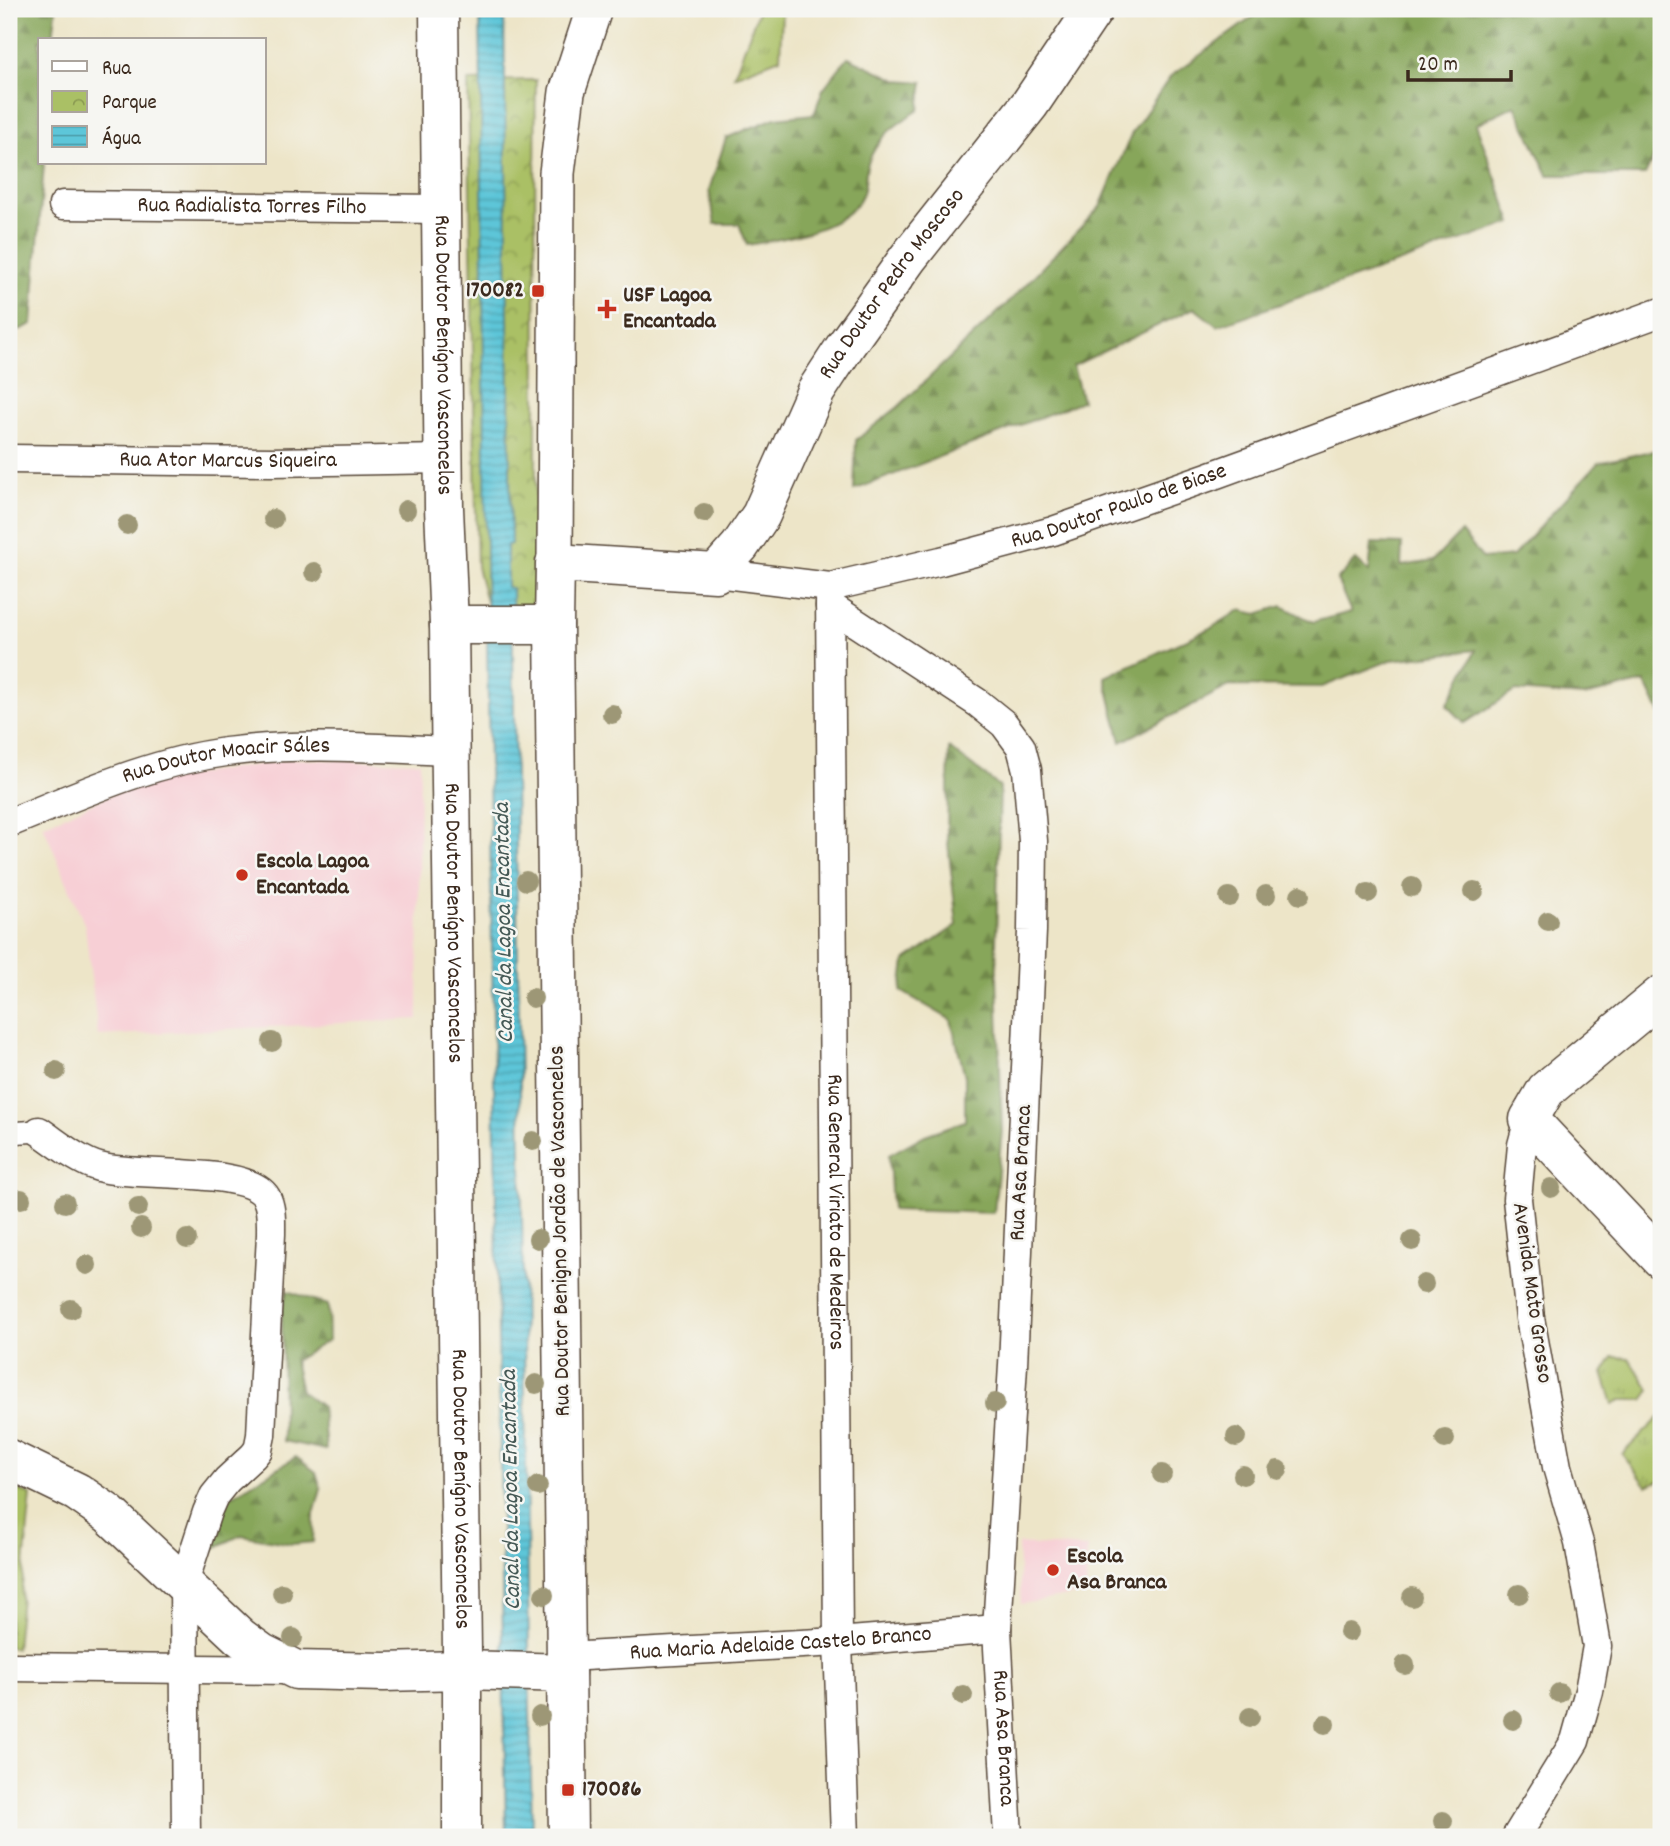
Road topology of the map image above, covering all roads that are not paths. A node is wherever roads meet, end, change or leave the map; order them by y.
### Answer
1 (439, 9) edge
2 (594, 9) edge
3 (1094, 9) edge
4 (63, 205) dead end
5 (442, 209) junction
6 (1661, 312) edge
7 (9, 459) edge
8 (445, 459) junction
9 (555, 563) junction
10 (716, 573) junction
11 (830, 597) junction
12 (455, 625) junction
13 (544, 625) junction
14 (450, 751) junction
15 (9, 823) edge
16 (1661, 995) edge
17 (1529, 1119) junction
18 (39, 1131) joint
19 (9, 1133) edge
20 (1661, 1259) edge
21 (9, 1459) edge
22 (184, 1583) junction
23 (997, 1629) junction
24 (838, 1642) junction
25 (9, 1667) edge
26 (561, 1667) junction
27 (185, 1668) junction
28 (296, 1670) junction
29 (469, 1670) junction
30 (186, 1837) edge
31 (462, 1837) edge
32 (568, 1837) edge
33 (845, 1837) edge
34 (1008, 1837) edge
35 (1516, 1837) edge

1 - 5 main road, Rua Doutor Benígno Vasconcelos
2 - 9 street, Rua Doutor Benigno Jordão de Vasconcelos
3 - 10 main road, Rua Doutor Pedro Moscoso
4 - 5 street, Rua Radialista Torres Filho
5 - 8 main road, Rua Doutor Benígno Vasconcelos
6 - 11 street, Rua Doutor Paulo de Biase
7 - 8 street, Rua Ator Marcus Siqueira
8 - 12 main road, Rua Doutor Benígno Vasconcelos
9 - 10 main road, Rua Doutor Paulo de Biase
9 - 13 main road, Rua Doutor Benigno Jordão de Vasconcelos
10 - 11 street, Rua Doutor Paulo de Biase
11 - 23 street, Rua Asa Branca
11 - 24 street, Rua General Viriato de Medeiros
12 - 13 main road
12 - 14 main road, Rua Doutor Benígno Vasconcelos
13 - 26 main road, Rua Doutor Benigno Jordão de Vasconcelos
14 - 15 street, Rua Doutor Moacir Sáles
14 - 29 main road, Rua Doutor Benígno Vasconcelos
16 - 17 main road, Avenida Mato Grosso
17 - 20 main road
17 - 35 street, Avenida Mato Grosso
18 - 19 street
18 - 22 street
21 - 22 main road
22 - 27 street
22 - 28 main road
23 - 24 street, Rua Maria Adelaide Castelo Branco
23 - 34 street, Rua Asa Branca
24 - 26 street, Rua Maria Adelaide Castelo Branco
24 - 33 street, Rua General Viriato de Medeiros
25 - 27 street
26 - 29 main road
26 - 32 main road, Rua Doutor Benigno Jordão de Vasconcelos
27 - 28 street
27 - 30 street
28 - 29 main road
29 - 31 main road, Rua Doutor Benígno Vasconcelos

